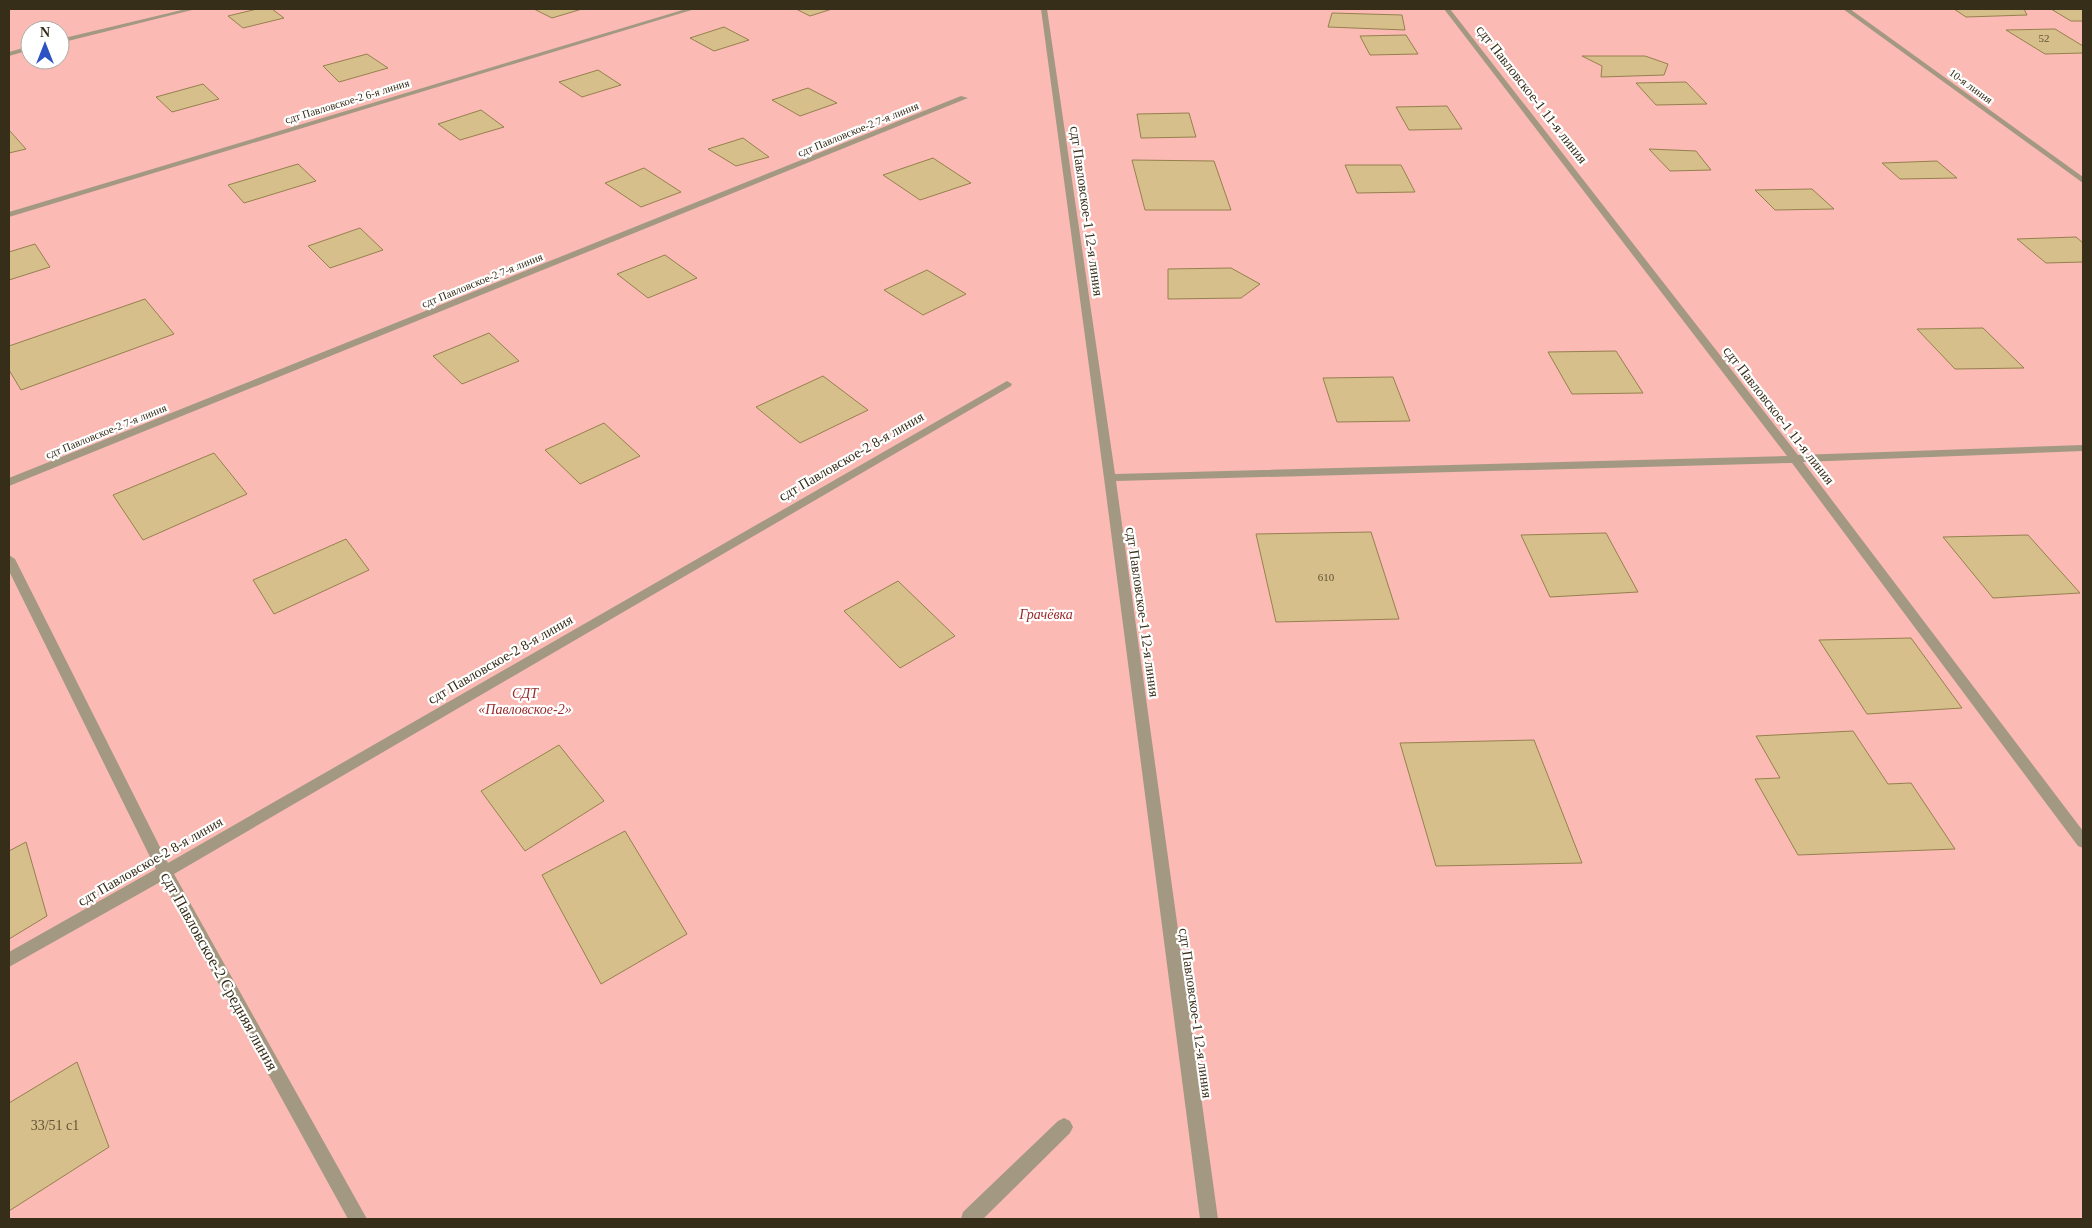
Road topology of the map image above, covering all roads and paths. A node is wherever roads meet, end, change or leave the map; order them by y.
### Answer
1 (193, 9) edge
2 (692, 9) edge
3 (1044, 9) edge
4 (1447, 9) edge
5 (1846, 9) edge
6 (70, 39) edge
7 (964, 98) dead end
8 (2083, 181) edge
9 (9, 215) edge
10 (1007, 384) dead end
11 (2083, 448) edge
12 (1795, 459) junction
13 (1110, 478) junction
14 (9, 482) edge
15 (9, 559) edge
16 (2083, 842) edge
17 (165, 872) junction
18 (9, 960) edge
19 (1064, 1127) dead end
20 (358, 1219) edge
21 (970, 1219) edge
22 (1209, 1219) edge

1 - 6 street
2 - 9 street, сдт Павловское-2 6-я линия
3 - 13 street, сдт Павловское-1 12-я линия
4 - 12 street, сдт Павловское-1 11-я линия
5 - 8 street, 10-я линия
7 - 14 street, сдт Павловское-2 7-я линия
10 - 17 street, сдт Павловское-2 8-я линия
11 - 12 street
12 - 13 street
12 - 16 street, сдт Павловское-1 11-я линия
13 - 22 street, сдт Павловское-1 12-я линия
15 - 17 street, сдт Павловское-2 Средняя линия
17 - 18 street, сдт Павловское-2 8-я линия
17 - 20 street, сдт Павловское-2 Средняя линия
19 - 21 street

